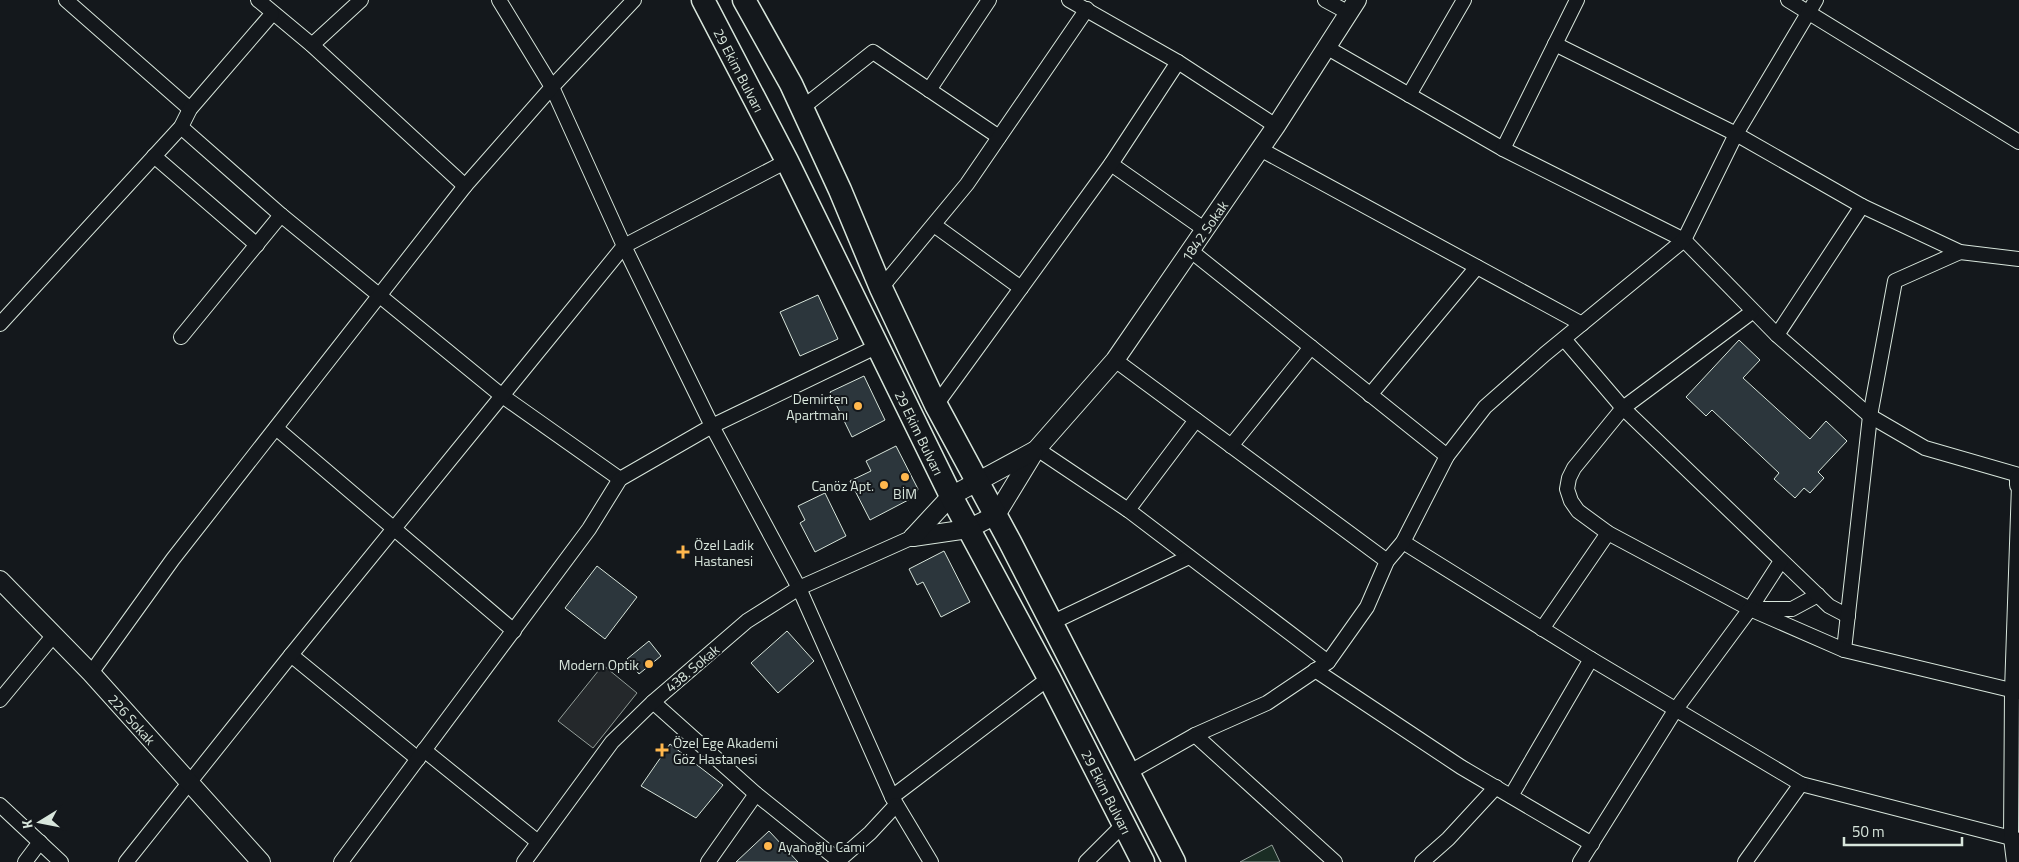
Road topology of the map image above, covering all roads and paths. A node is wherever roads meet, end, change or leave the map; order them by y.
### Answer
1 (66, 0) edge
2 (258, 0) edge
3 (360, 0) edge
4 (499, 0) edge
5 (634, 0) edge
6 (703, 0) edge
7 (744, 0) edge
8 (989, 0) edge
9 (1069, 0) edge
10 (1325, 0) edge
11 (1464, 0) edge
12 (1577, 0) edge
13 (1788, 0) edge
14 (1816, 0) edge
15 (1353, 7) edge
16 (1087, 9) junction
17 (1808, 12) junction
18 (272, 14) junction
19 (1555, 44) junction
20 (312, 45) junction
21 (1326, 47) junction
22 (1178, 62) junction
23 (552, 87) junction
24 (929, 90) junction
25 (1409, 95) junction
26 (802, 108) junction
27 (190, 109) junction
28 (1276, 126) junction
29 (181, 127) junction
30 (1736, 134) junction
31 (999, 137) junction
32 (2019, 142) edge
33 (1503, 148) junction
34 (1260, 149) junction
35 (154, 156) junction
36 (787, 161) junction
37 (1111, 164) junction
38 (466, 186) junction
39 (1862, 206) junction
40 (281, 215) junction
41 (934, 225) junction
42 (1204, 229) junction
43 (1684, 240) junction
44 (257, 245) junction
45 (624, 246) junction
46 (1191, 251) junction
47 (1960, 252) junction
48 (2019, 259) edge
49 (1477, 267) junction
50 (881, 288) junction
51 (1021, 288) junction
52 (380, 295) junction
53 (1752, 312) junction
54 (3, 315) edge
55 (1582, 324) junction
56 (1777, 336) junction
57 (181, 337) dead end
58 (1564, 339) junction
59 (878, 346) junction
60 (1311, 347) junction
61 (1114, 360) junction
62 (1370, 395) junction
63 (501, 396) junction
64 (936, 405) junction
65 (1623, 408) junction
66 (1870, 416) junction
67 (1196, 420) junction
68 (712, 426) junction
69 (276, 428) junction
70 (1232, 446) junction
71 (1036, 450) junction
72 (1447, 456) junction
73 (2019, 475) edge
74 (620, 479) junction
75 (2019, 479) edge
76 (978, 481) junction
77 (2019, 485) edge
78 (951, 496) junction
79 (1128, 510) junction
80 (996, 515) junction
81 (968, 529) junction
82 (392, 530) junction
83 (1608, 533) junction
84 (913, 537) junction
85 (1403, 542) junction
86 (1189, 557) junction
87 (1387, 561) junction
88 (1781, 561) junction
89 (0, 580) edge
90 (799, 588) junction
91 (1818, 595) junction
92 (1750, 609) junction
93 (1848, 616) junction
94 (1051, 623) junction
95 (1542, 629) junction
96 (514, 631) junction
97 (54, 636) junction
98 (1844, 650) junction
99 (291, 655) junction
100 (1591, 659) junction
101 (1328, 662) junction
102 (1316, 670) junction
103 (91, 673) junction
104 (1049, 678) junction
105 (2015, 692) edge
106 (0, 700) edge
107 (653, 702) junction
108 (1676, 710) junction
109 (1195, 736) junction
110 (421, 754) junction
111 (1128, 773) junction
112 (188, 782) junction
113 (1801, 784) junction
114 (1496, 787) junction
115 (756, 794) junction
116 (1511, 796) junction
117 (894, 801) junction
118 (0, 804) edge
119 (1124, 824) junction
120 (2015, 839) edge
121 (40, 842) junction
122 (538, 842) junction
123 (1592, 844) junction
124 (837, 861) edge
125 (25, 862) edge
126 (61, 862) edge
127 (126, 862) edge
128 (261, 862) edge
129 (341, 862) edge
130 (524, 862) edge
131 (708, 862) edge
132 (931, 862) edge
133 (1086, 862) edge
134 (1143, 862) edge
135 (1174, 862) edge
136 (1335, 862) edge
137 (1422, 862) edge
138 (1580, 862) edge
139 (1746, 862) edge
140 (2014, 862) edge

1 - 27 street
2 - 18 street
3 - 20 street
4 - 23 street
5 - 23 street
6 - 36 main road, 29 Ekim Bulvarı
7 - 26 main road, 29 Ekim Bulvarı
8 - 24 street
9 - 16 street
10 - 15 street
11 - 25 street
12 - 19 street
13 - 17 street
14 - 17 street
15 - 21 street, 1842 Sokak
16 - 22 street
16 - 31 street
17 - 30 street
17 - 32 street
18 - 20 street
18 - 27 street
19 - 30 street
19 - 33 street
20 - 38 street
21 - 25 street
21 - 28 street, 1842 Sokak
22 - 28 street
22 - 37 street
23 - 38 street
23 - 45 street
24 - 26 street
24 - 31 street
25 - 33 street
26 - 50 main road, 29 Ekim Bulvarı
27 - 29 street
28 - 34 street, 1842 Sokak
29 - 35 street
29 - 40 street
30 - 39 street
30 - 43 street
31 - 41 street
33 - 43 street
34 - 42 street, 1842 Sokak
34 - 49 street
35 - 44 street
35 - 54 street
36 - 45 street
36 - 59 main road, 29 Ekim Bulvarı
37 - 42 street
37 - 51 street
38 - 52 street
39 - 47 street
39 - 56 street
40 - 44 street
40 - 52 street
41 - 50 street
41 - 51 street
42 - 46 street, 1842 Sokak
43 - 53 street
43 - 55 street
44 - 57 street
45 - 63 street
45 - 68 street
46 - 60 street
46 - 61 street, 1842 Sokak
47 - 48 street
47 - 66 street
49 - 55 street
49 - 62 street
50 - 64 main road, 29 Ekim Bulvarı
51 - 64 street
52 - 63 street
52 - 69 street
53 - 56 street
53 - 65 street
55 - 58 street
56 - 66 street
58 - 65 street
58 - 72 street
59 - 68 street
59 - 78 main road, 29 Ekim Bulvarı
60 - 62 street
60 - 70 street
61 - 67 street
61 - 71 street, 1842 Sokak
62 - 72 street
63 - 74 street
63 - 82 street
64 - 76 main road, 29 Ekim Bulvarı
65 - 83 street
65 - 88 street
66 - 73 street
66 - 93 street
67 - 70 street
67 - 79 street
68 - 74 street
68 - 90 street
69 - 82 street
69 - 103 street
70 - 87 street
71 - 76 street
71 - 79 street
71 - 80 street
72 - 85 street
74 - 96 street
75 - 77 street
76 - 78 street
76 - 80 main road, 29 Ekim Bulvarı
77 - 105 street
78 - 81 main road, 29 Ekim Bulvarı
78 - 84 street
79 - 86 street
80 - 81 street
80 - 94 main road, 29 Ekim Bulvarı
81 - 84 street
81 - 104 main road, 29 Ekim Bulvarı
82 - 96 street
82 - 99 street
83 - 92 street
83 - 95 street
84 - 90 street, 438. Sokak
85 - 87 street
85 - 95 street
86 - 94 street
86 - 101 street
87 - 101 street
88 - 91 street
88 - 92 street
89 - 97 street, 226 Sokak
90 - 107 street, 438. Sokak
90 - 117 street
91 - 92 street
91 - 93 street
92 - 98 street
92 - 108 street
93 - 98 street
94 - 111 main road, 29 Ekim Bulvarı
95 - 100 street
96 - 110 street
97 - 103 street, 226 Sokak
97 - 106 street
98 - 105 street
99 - 110 street
99 - 112 street
100 - 108 street
100 - 116 street
101 - 102 street
102 - 109 street
102 - 114 street
103 - 112 street, 226 Sokak
104 - 117 street
104 - 119 main road, 29 Ekim Bulvarı
105 - 120 street
107 - 115 street
107 - 122 street, 438. Sokak
108 - 113 street
108 - 123 street
109 - 111 street
109 - 136 street
110 - 122 street
110 - 129 street
111 - 135 main road, 29 Ekim Bulvarı
112 - 127 street
112 - 128 street, 226 Sokak
113 - 120 street
113 - 139 street
114 - 116 street
114 - 137 street
115 - 124 street
115 - 131 street
116 - 123 street
117 - 124 street
117 - 132 street
118 - 121 street
119 - 133 street
119 - 134 main road, 29 Ekim Bulvarı
120 - 140 street
121 - 125 street
121 - 126 street
122 - 130 street, 438. Sokak
123 - 138 street

